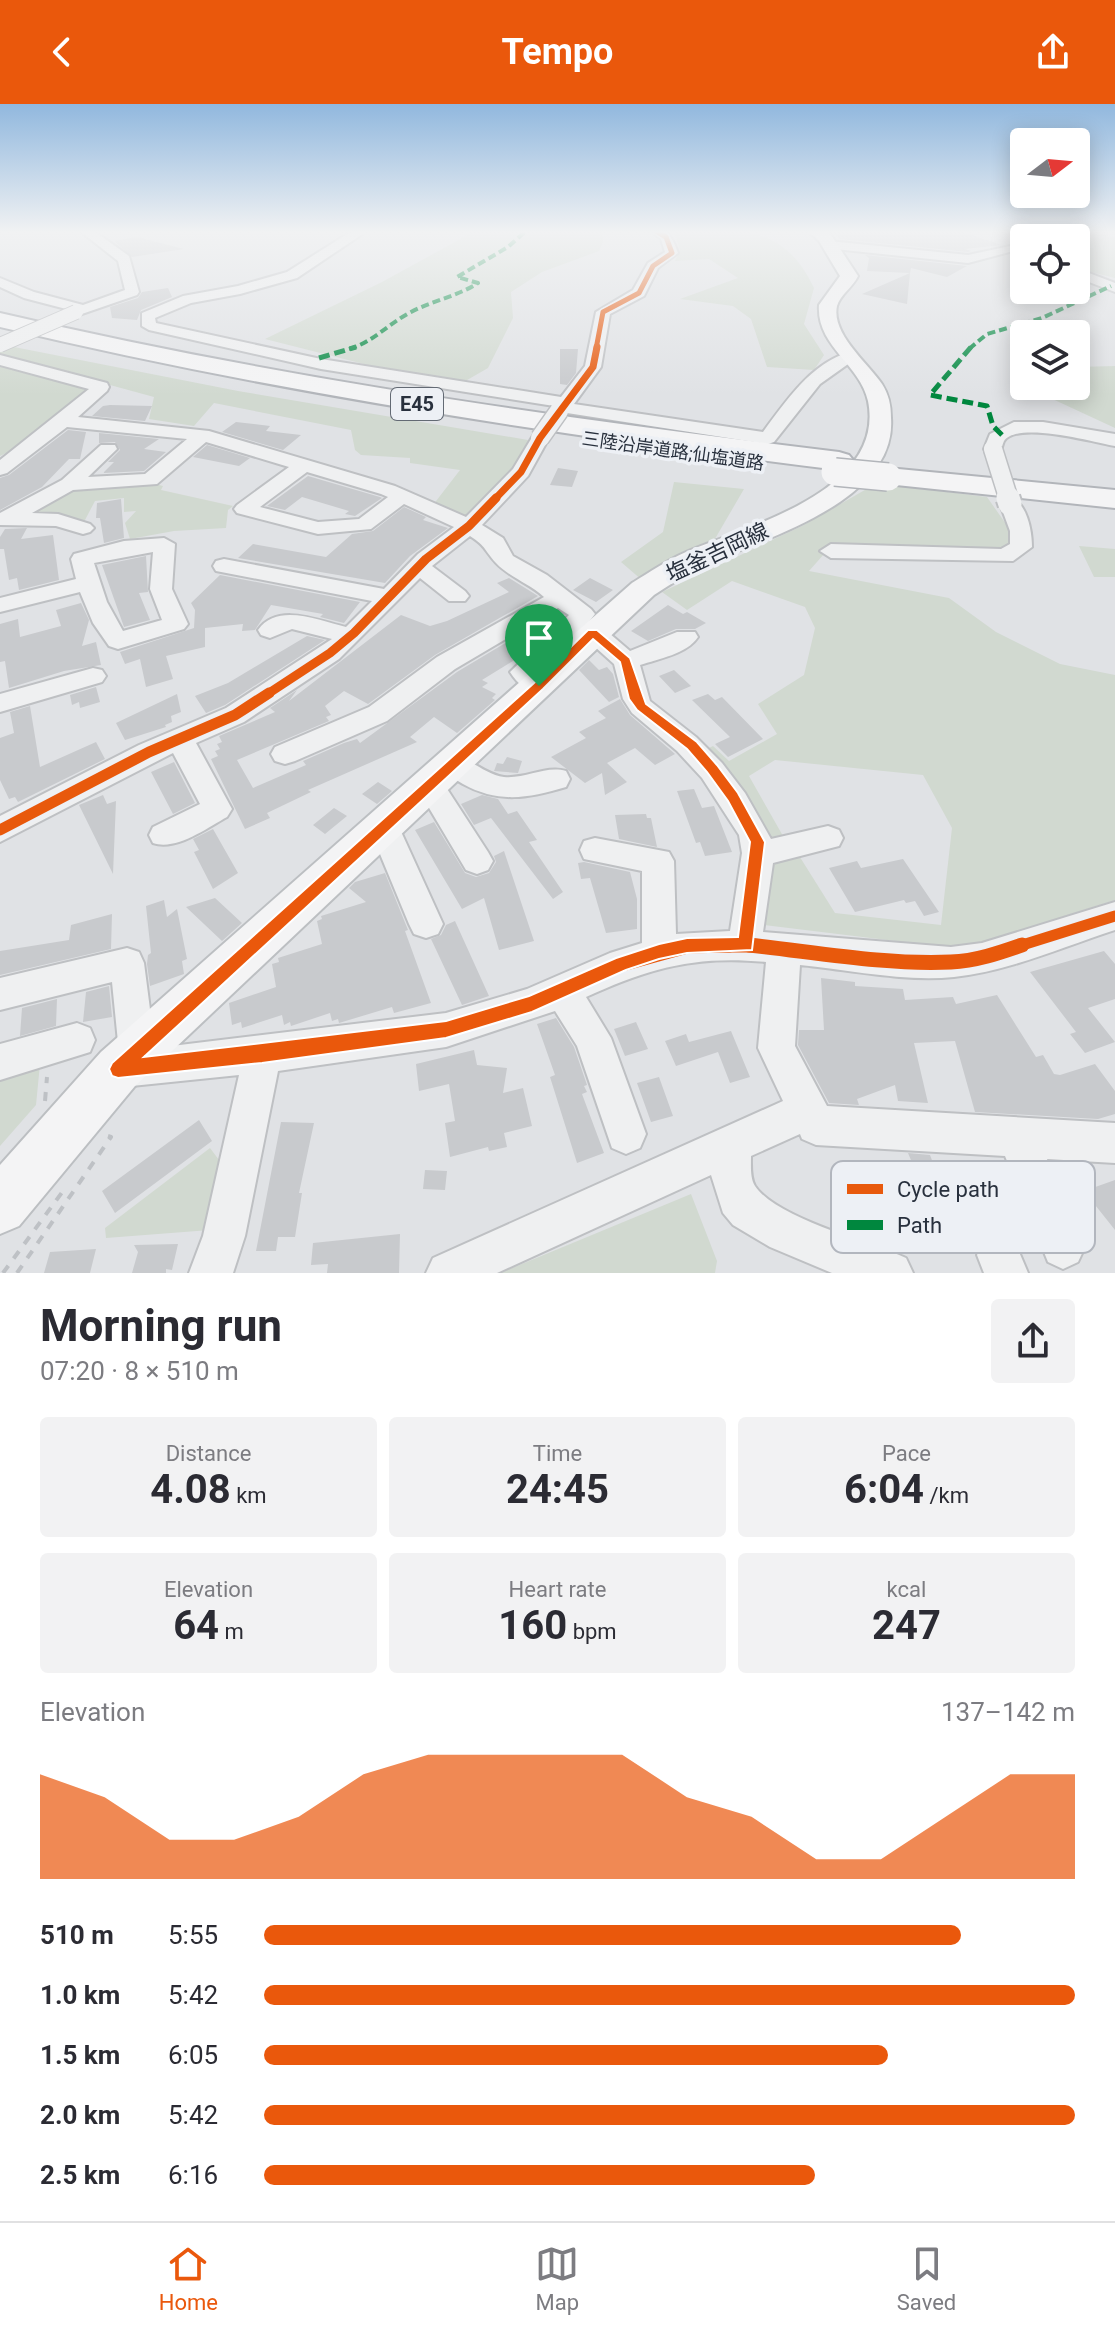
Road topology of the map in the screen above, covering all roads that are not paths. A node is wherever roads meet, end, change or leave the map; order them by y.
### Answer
1 (8, 286) edge
2 (130, 286) edge
3 (255, 286) edge
4 (644, 286) edge
5 (843, 286) edge
6 (132, 292) junction
7 (0, 306) edge
8 (79, 310) junction
9 (156, 313) junction
10 (0, 320) edge
11 (0, 331) edge
12 (0, 343) edge
13 (850, 357) junction
14 (0, 360) edge
15 (285, 387) junction
16 (562, 407) junction
17 (63, 421) junction
18 (203, 435) junction
19 (1115, 440) edge
20 (108, 449) dead end
21 (304, 465) junction
22 (0, 469) edge
23 (889, 472) junction
24 (69, 484) junction
25 (1115, 486) edge
26 (402, 496) junction
27 (1115, 499) edge
28 (4, 519) edge
29 (469, 526) junction
30 (83, 528) dead end
31 (831, 551) dead end
32 (224, 566) dead end
33 (419, 567) junction
34 (87, 583) junction
35 (457, 596) dead end
36 (388, 597) junction
37 (559, 598) junction
38 (0, 605) edge
39 (270, 630) dead end
40 (593, 632) junction
41 (350, 636) junction
42 (686, 637) dead end
43 (626, 661) junction
44 (93, 676) dead end
45 (539, 686) junction
46 (0, 703) edge
47 (181, 741) junction
48 (285, 754) dead end
49 (442, 775) junction
50 (556, 779) dead end
51 (383, 825) junction
52 (0, 830) edge
53 (164, 835) dead end
54 (828, 838) dead end
55 (595, 850) dead end
56 (758, 854) junction
57 (477, 861) dead end
58 (1115, 916) edge
59 (426, 924) dead end
60 (746, 945) junction
61 (784, 949) junction
62 (659, 951) junction
63 (561, 990) junction
64 (0, 994) edge
65 (77, 1040) dead end
66 (262, 1055) junction
67 (128, 1060) junction
68 (0, 1062) edge
69 (808, 1110) junction
70 (626, 1134) dead end
71 (1017, 1137) junction
72 (1115, 1143) edge
73 (732, 1144) junction
74 (1027, 1161) edge
75 (0, 1207) edge
76 (831, 1250) edge
77 (838, 1253) edge
78 (886, 1272) edge
79 (211, 1273) edge
80 (448, 1273) edge

1 - 8 street
2 - 6 street
3 - 9 street
4 - 16 street
5 - 13 main road, 塩釜吉岡線
6 - 8 street
6 - 9 street
7 - 15 highway
8 - 12 street, bridge
9 - 16 street
10 - 15 highway, 三陸沿岸道路;仙塩道路 / E45
11 - 15 highway, 三陸沿岸道路;仙塩道路 / E45
12 - 15 highway
13 - 16 street
13 - 40 main road, 塩釜吉岡線
14 - 17 street
15 - 23 highway, 三陸沿岸道路;仙塩道路 / E45, bridge
16 - 29 street, bridge
17 - 18 street
17 - 22 street
18 - 21 street
18 - 24 street
19 - 31 street, bridge
20 - 24 street
21 - 26 street
21 - 26 street
23 - 25 highway, 三陸沿岸道路;仙塩道路 / E45
23 - 27 highway, 三陸沿岸道路;仙塩道路 / E45
24 - 28 street
26 - 29 street
28 - 30 street
29 - 33 street
29 - 37 street
32 - 36 street
33 - 35 street
33 - 36 street
34 - 34 street
34 - 38 street
36 - 41 street
37 - 45 street
37 - 48 street
39 - 41 street
40 - 43 street
40 - 45 main road, 塩釜吉岡線
41 - 47 street
42 - 43 street
43 - 56 street
44 - 46 street
45 - 49 main road, 塩釜吉岡線
47 - 52 street
47 - 53 street
49 - 50 street
49 - 51 main road, 塩釜吉岡線
49 - 57 street
51 - 59 street
51 - 67 main road, 塩釜吉岡線
54 - 56 street
55 - 62 street
56 - 60 street
58 - 61 street
60 - 61 street
60 - 62 street
61 - 69 street
62 - 63 street
63 - 66 street
63 - 70 street
64 - 67 street
65 - 68 street
66 - 67 street
66 - 79 street
67 - 75 main road, 塩釜吉岡線
69 - 71 street
69 - 73 street
71 - 72 street
71 - 74 street
73 - 76 street
73 - 80 street
77 - 78 street

